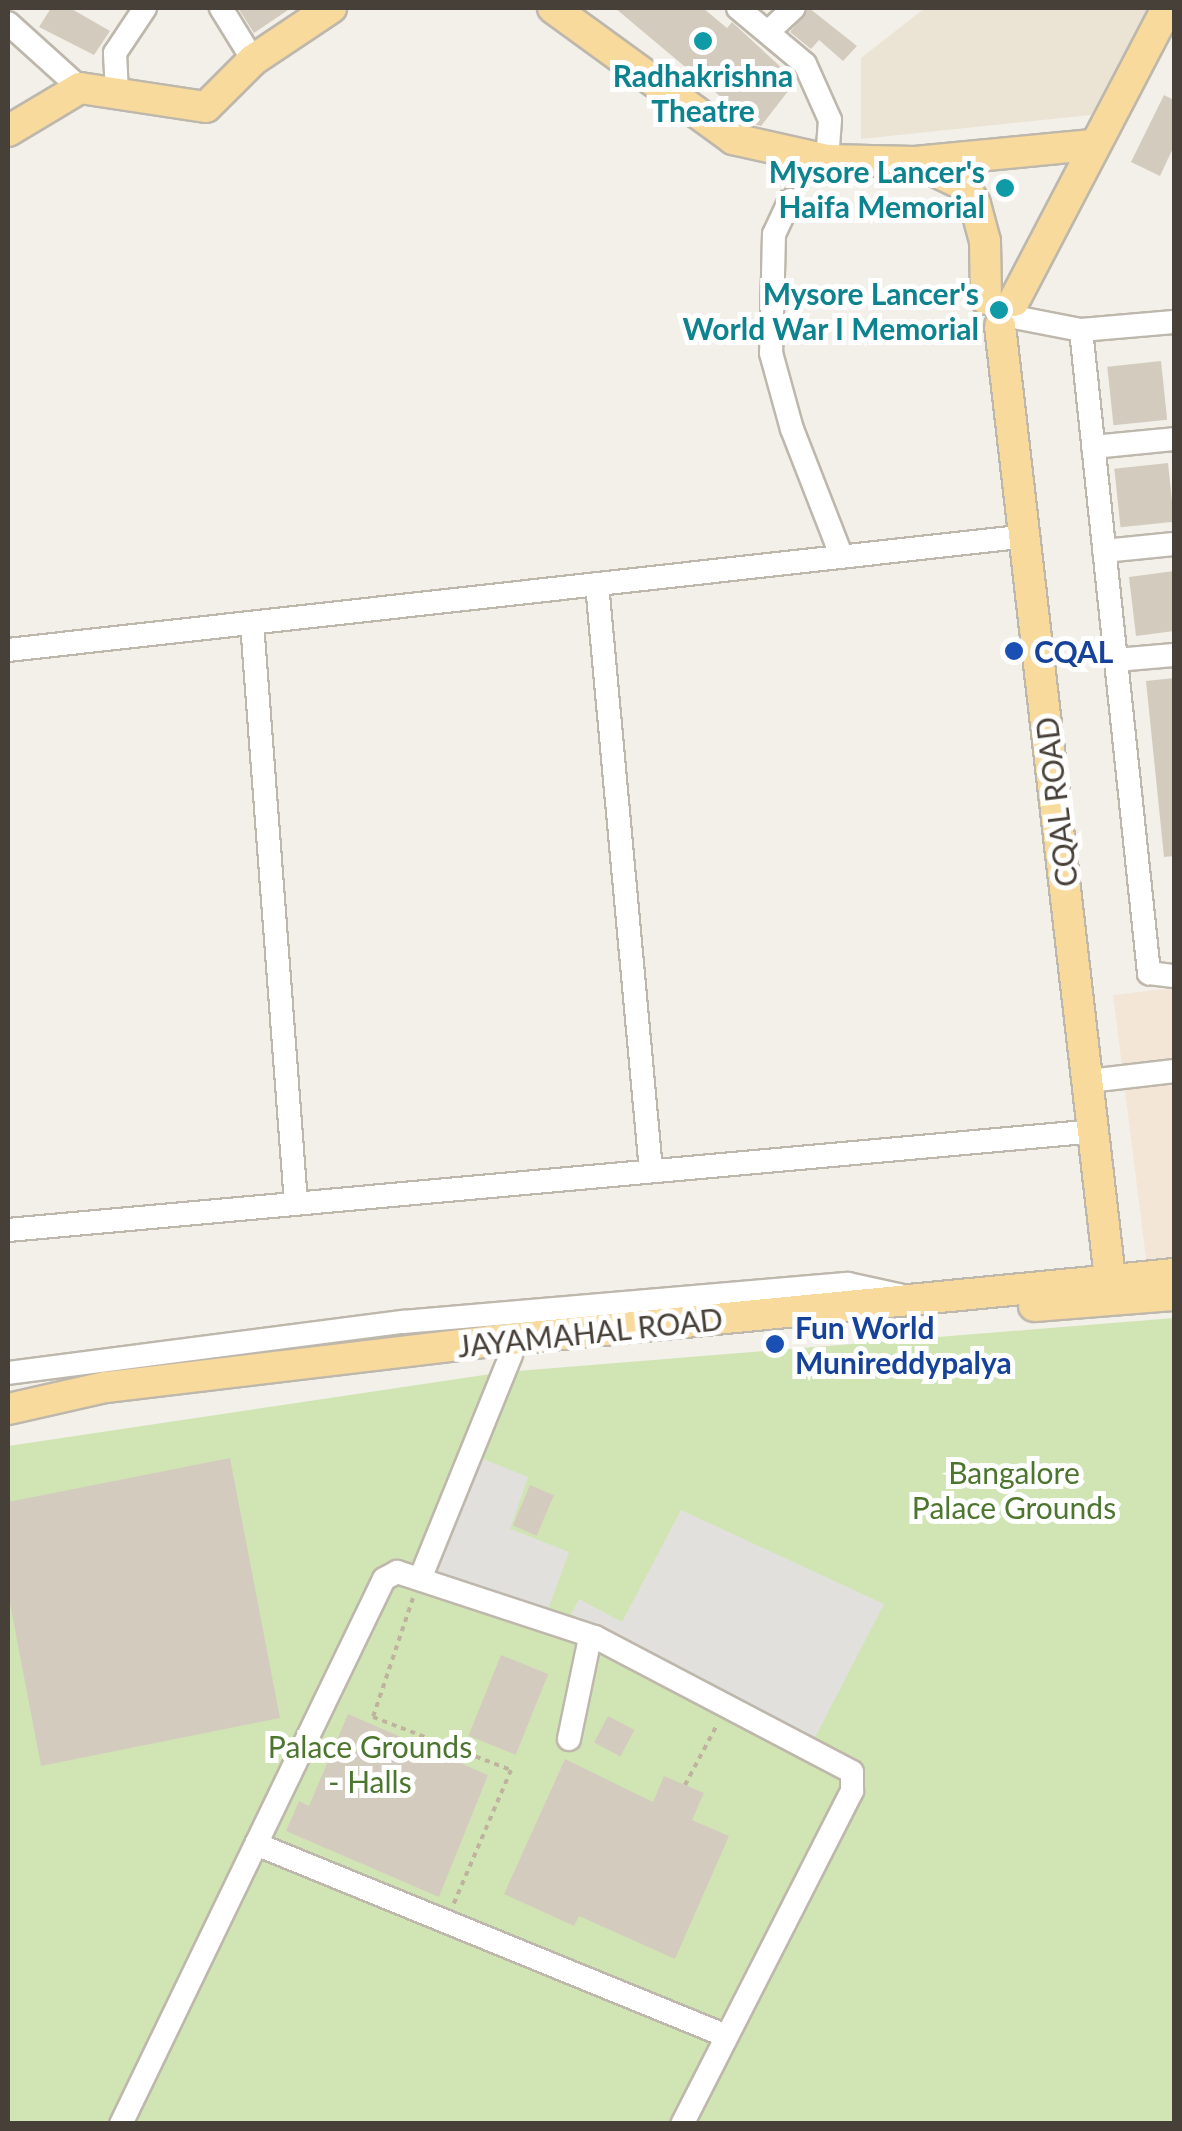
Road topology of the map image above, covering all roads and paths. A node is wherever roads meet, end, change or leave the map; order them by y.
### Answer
1 (16, 8) edge
2 (145, 8) edge
3 (221, 8) edge
4 (331, 8) edge
5 (553, 8) edge
6 (738, 8) edge
7 (794, 8) edge
8 (1167, 8) edge
9 (8, 16) edge
10 (8, 23) edge
11 (768, 32) junction
12 (253, 60) junction
13 (80, 88) junction
14 (117, 92) junction
15 (8, 131) edge
16 (1092, 144) junction
17 (827, 160) junction
18 (915, 162) junction
19 (790, 200) dead end
20 (1004, 311) junction
21 (1174, 322) edge
22 (1081, 330) junction
23 (1174, 439) edge
24 (1093, 447) junction
25 (1027, 536) junction
26 (1174, 544) edge
27 (1104, 551) junction
28 (842, 557) junction
29 (598, 584) junction
30 (252, 623) junction
31 (8, 650) edge
32 (1174, 655) edge
33 (1116, 660) junction
34 (1174, 976) edge
35 (1174, 1071) edge
36 (1089, 1081) junction
37 (1095, 1131) junction
38 (651, 1172) junction
39 (296, 1204) junction
40 (8, 1230) edge
41 (1174, 1274) edge
42 (1112, 1290) junction
43 (1174, 1295) edge
44 (562, 1331) junction
45 (498, 1351) junction
46 (8, 1373) edge
47 (8, 1409) edge
48 (8, 1421) edge
49 (420, 1580) junction
50 (565, 1627) junction
51 (588, 1647) junction
52 (674, 1686) junction
53 (720, 1718) junction
54 (569, 1739) dead end
55 (773, 1739) junction
56 (685, 1785) dead end
57 (256, 1844) junction
58 (445, 1923) junction
59 (715, 2032) junction
60 (122, 2124) edge
61 (668, 2124) edge
62 (682, 2124) edge

1 - 9 street
2 - 14 street
3 - 12 street
4 - 12 main road
5 - 17 main road, CQAL ROAD
6 - 11 street
7 - 11 street
8 - 16 main road
10 - 13 street
11 - 17 street
12 - 14 main road
13 - 14 main road
13 - 15 main road
16 - 18 main road, CQAL ROAD
16 - 20 main road
17 - 18 main road, CQAL ROAD
18 - 20 main road, CQAL ROAD
19 - 28 street
20 - 22 street
20 - 25 main road, CQAL ROAD
21 - 22 street
22 - 24 street
23 - 24 street
24 - 27 street
25 - 28 street
25 - 36 main road, CQAL ROAD
26 - 27 street
27 - 33 street
28 - 29 street
29 - 30 street
29 - 38 street
30 - 31 street
30 - 39 street
32 - 33 street
33 - 34 street
35 - 36 street
36 - 37 main road, CQAL ROAD
37 - 38 street
37 - 42 main road, CQAL ROAD
38 - 39 street
39 - 40 street
41 - 42 main road, JAYAMAHAL ROAD
42 - 43 main road, JAYAMAHAL ROAD
42 - 44 main road, JAYAMAHAL ROAD
42 - 44 main road, JAYAMAHAL ROAD
44 - 45 main road, JAYAMAHAL ROAD
44 - 46 street
45 - 47 main road, JAYAMAHAL ROAD
45 - 48 main road, JAYAMAHAL ROAD
45 - 49 street
49 - 50 street
49 - 57 street
49 - 58 path
50 - 51 street
50 - 52 street
51 - 52 street
51 - 54 street
52 - 53 street
52 - 55 street
53 - 55 street
53 - 56 path
55 - 59 street
55 - 62 street
57 - 58 street
57 - 60 street
58 - 59 street
59 - 61 street

